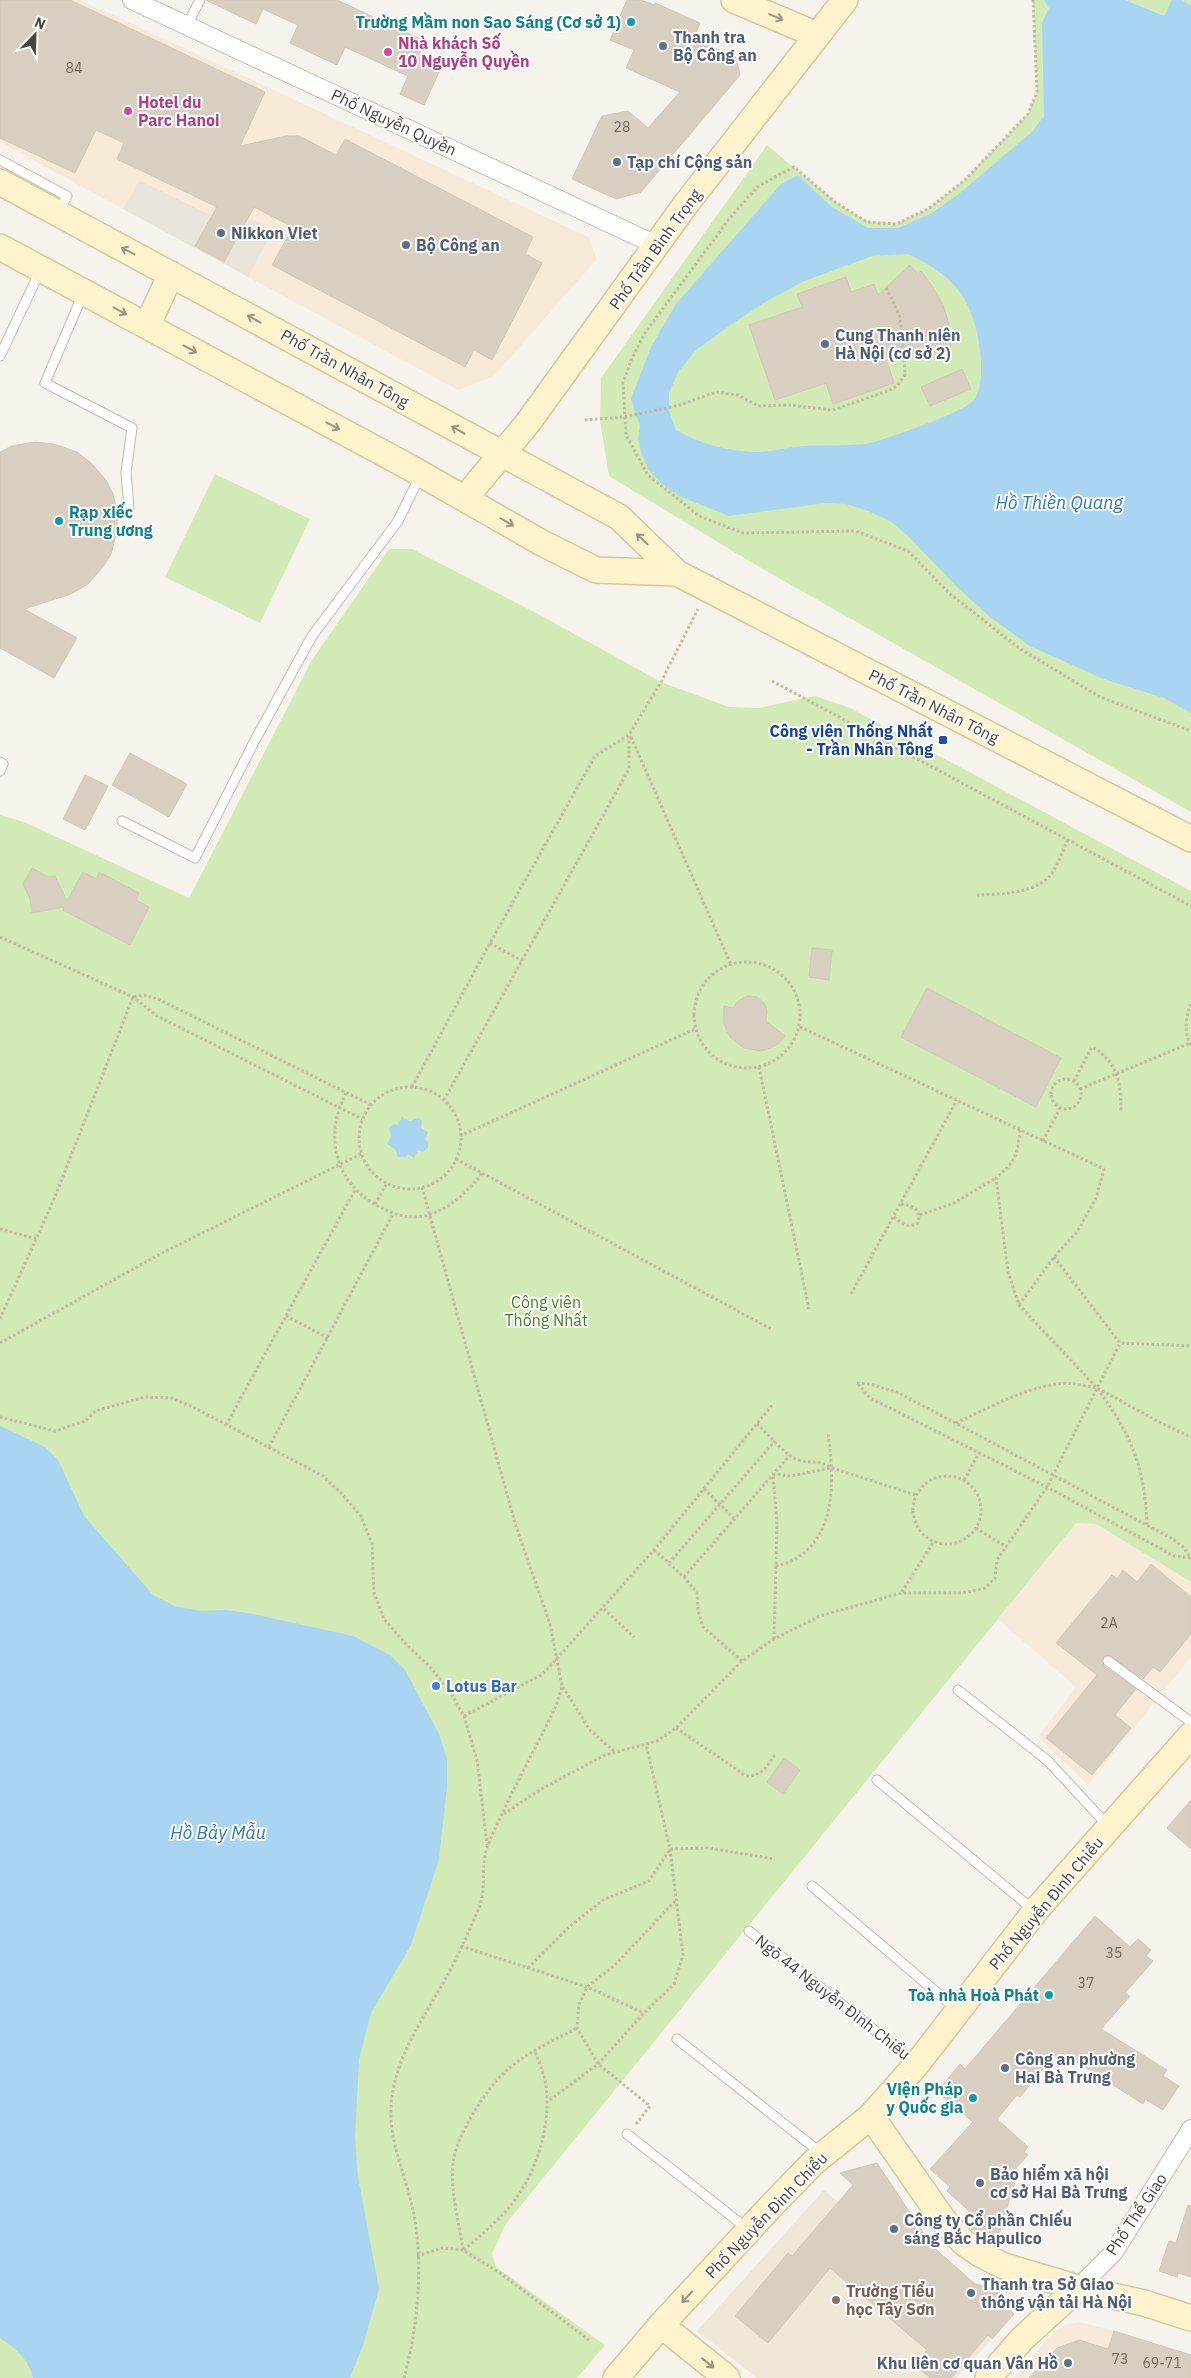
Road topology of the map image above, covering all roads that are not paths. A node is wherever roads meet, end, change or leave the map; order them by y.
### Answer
1 (132, 0) edge
2 (200, 0) edge
3 (734, 0) edge
4 (845, 0) edge
5 (188, 25) junction
6 (817, 35) junction
7 (0, 160) edge
8 (0, 182) edge
9 (58, 213) junction
10 (656, 245) junction
11 (0, 246) edge
12 (41, 269) junction
13 (171, 274) junction
14 (84, 292) junction
15 (147, 326) junction
16 (0, 356) edge
17 (501, 454) junction
18 (422, 474) junction
19 (464, 498) junction
20 (128, 509) dead end
21 (677, 573) junction
22 (122, 821) dead end
23 (1191, 839) edge
24 (1108, 1660) dead end
25 (958, 1690) dead end
26 (1191, 1722) edge
27 (1191, 1735) edge
28 (877, 1780) dead end
29 (1109, 1827) junction
30 (812, 1886) dead end
31 (1037, 1909) junction
32 (749, 1931) dead end
33 (958, 2011) junction
34 (677, 2039) dead end
35 (917, 2064) junction
36 (871, 2116) junction
37 (1191, 2129) edge
38 (627, 2134) road end
39 (823, 2155) junction
40 (749, 2230) junction
41 (1078, 2288) junction
42 (1191, 2318) edge
43 (661, 2325) junction
44 (616, 2378) edge
45 (727, 2378) edge
46 (988, 2378) edge

1 - 5 street, Phố Nguyễn Quyền
2 - 5 lane
3 -> 6 street
4 - 6 street, Phố Trần Bình Trọng
5 - 10 street, Phố Nguyễn Quyền
6 - 10 street, Phố Trần Bình Trọng
7 - 9 lane
8 - 9 street, Phố Trần Nhân Tông
13 -> 9 street, Phố Trần Nhân Tông
10 - 17 street, Phố Trần Bình Trọng
11 - 12 street, Phố Trần Nhân Tông
12 - 14 street, Phố Trần Nhân Tông
12 - 16 lane
13 - 15 street
17 -> 13 street, Phố Trần Nhân Tông
14 -> 15 street, Phố Trần Nhân Tông
14 - 20 lane
15 -> 18 street, Phố Trần Nhân Tông
17 - 19 street, Phố Trần Bình Trọng
21 -> 17 street, Phố Trần Nhân Tông
18 - 19 street, Phố Trần Nhân Tông
18 - 22 lane
19 -> 21 street, Phố Trần Nhân Tông
21 - 23 street, Phố Trần Nhân Tông
24 - 26 lane
25 - 29 lane
27 - 29 street, Phố Nguyễn Đình Chiểu
28 - 31 lane
29 - 31 street, Phố Nguyễn Đình Chiểu
30 - 33 lane
31 - 33 street, Phố Nguyễn Đình Chiểu
32 - 35 lane, Ngõ 44 Nguyễn Đình Chiểu
33 - 35 street, Phố Nguyễn Đình Chiểu
34 - 39 lane
35 - 36 street, Phố Nguyễn Đình Chiểu
36 - 39 street, Phố Nguyễn Đình Chiểu
36 - 41 street
37 - 41 street, Phố Thể Giao
38 - 40 lane
39 - 40 street, Phố Nguyễn Đình Chiểu
40 -> 43 street, Phố Nguyễn Đình Chiểu
41 - 42 street
41 - 46 street, Phố Thể Giao
43 - 44 street, Phố Nguyễn Đình Chiểu
43 -> 45 street

